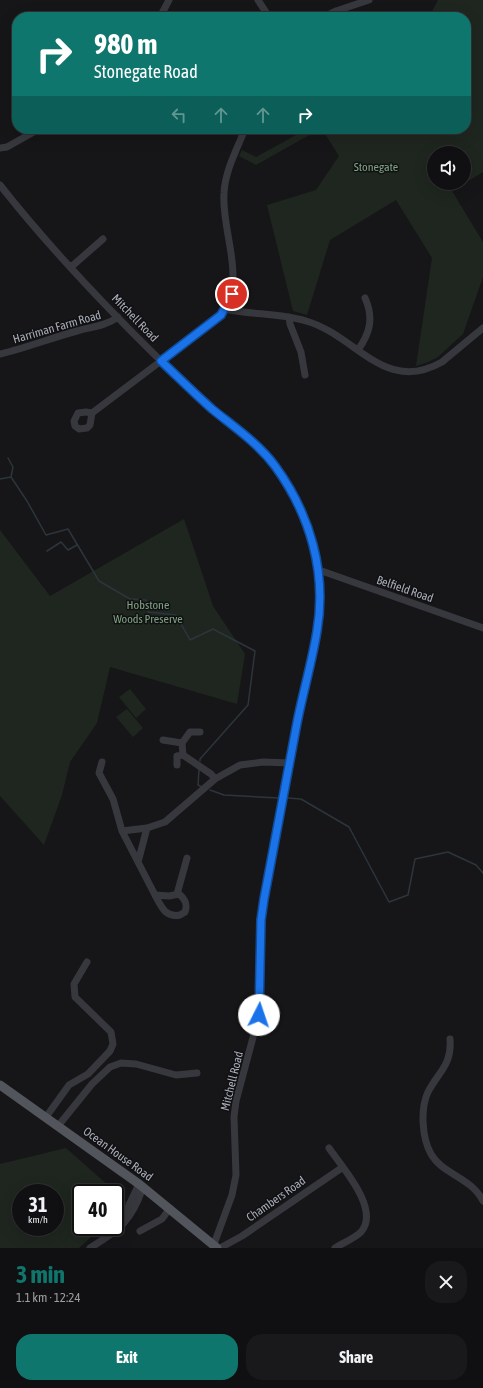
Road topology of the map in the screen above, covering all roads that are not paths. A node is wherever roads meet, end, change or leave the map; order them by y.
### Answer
1 (169, 0) edge
2 (258, 0) edge
3 (369, 0) edge
4 (163, 12) edge
5 (266, 12) edge
6 (334, 12) edge
7 (30, 134) edge
8 (243, 134) edge
9 (1, 150) edge
10 (0, 185) edge
11 (103, 239) dead end
12 (71, 267) junction
13 (365, 298) dead end
14 (225, 309) junction
15 (118, 317) junction
16 (289, 317) junction
17 (483, 328) edge
18 (358, 350) junction
19 (0, 354) edge
20 (161, 361) junction
21 (305, 375) dead end
22 (92, 413) dead end
23 (319, 570) junction
24 (483, 628) edge
25 (200, 732) dead end
26 (163, 740) dead end
27 (182, 743) junction
28 (183, 755) junction
29 (102, 762) dead end
30 (290, 763) junction
31 (177, 765) dead end
32 (215, 779) junction
33 (147, 828) junction
34 (122, 831) junction
35 (188, 858) dead end
36 (138, 862) junction
37 (177, 894) junction
38 (155, 895) junction
39 (87, 962) dead end
40 (450, 1039) dead end
41 (197, 1073) dead end
42 (0, 1085) edge
43 (46, 1117) junction
44 (58, 1126) junction
45 (329, 1148) dead end
46 (343, 1167) junction
47 (141, 1186) junction
48 (483, 1201) edge
49 (170, 1208) junction
50 (140, 1231) dead end
51 (217, 1247) edge
52 (90, 1248) edge
53 (335, 1248) edge

1 - 4 street
2 - 5 street
3 - 6 street
7 - 9 street
8 - 14 street
10 - 12 street, Mitchell Road
11 - 12 street
12 - 15 street, Mitchell Road
13 - 18 street
14 - 16 street
14 - 20 street
15 - 19 street, Harriman Farm Road
15 - 20 street, Mitchell Road
16 - 18 street
16 - 21 street
17 - 18 street
20 - 22 street
20 - 23 street, Mitchell Road
23 - 24 street, Belfield Road
23 - 30 street, Mitchell Road
25 - 27 street
26 - 27 street
27 - 28 street
28 - 31 street
28 - 32 street
29 - 34 street
30 - 32 street
30 - 51 street, Mitchell Road
32 - 33 street
33 - 34 street
33 - 36 street
34 - 36 street
35 - 37 street
36 - 38 street
37 - 38 street
37 - 38 street
39 - 43 street
40 - 48 street
41 - 44 street
42 - 43 main road, Ocean House Road
43 - 44 main road, Ocean House Road
44 - 47 main road, Ocean House Road
45 - 46 street
46 - 51 street, Chambers Road
46 - 53 street
47 - 49 main road, Ocean House Road
47 - 52 street
49 - 50 street
49 - 51 main road, Ocean House Road

